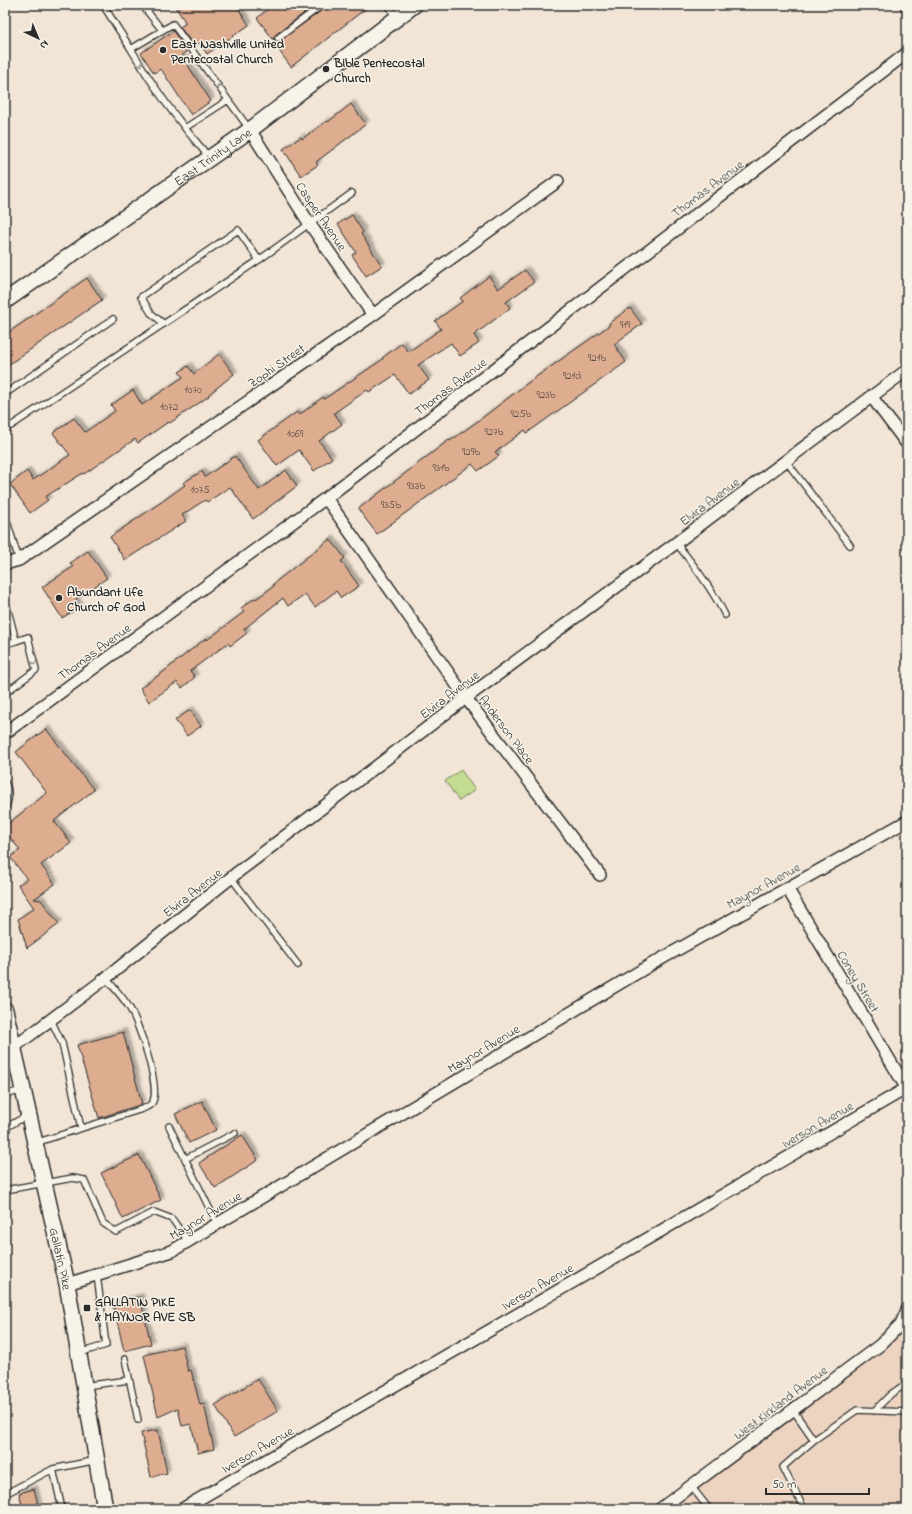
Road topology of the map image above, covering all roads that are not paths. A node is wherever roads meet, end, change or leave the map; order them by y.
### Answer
1 (103, 5) edge
2 (142, 5) edge
3 (322, 5) edge
4 (388, 5) edge
5 (414, 5) edge
6 (397, 18) junction
7 (162, 30) junction
8 (278, 38) dead end
9 (131, 49) junction
10 (907, 53) edge
11 (228, 100) junction
12 (185, 128) junction
13 (250, 130) junction
14 (210, 158) junction
15 (558, 181) dead end
16 (352, 193) dead end
17 (309, 223) junction
18 (259, 260) junction
19 (5, 301) edge
20 (373, 315) junction
21 (113, 319) dead end
22 (164, 324) junction
23 (907, 370) edge
24 (5, 394) edge
25 (871, 396) junction
26 (5, 430) edge
27 (907, 444) edge
28 (786, 461) junction
29 (326, 498) junction
30 (5, 515) edge
31 (676, 543) junction
32 (850, 546) dead end
33 (19, 560) junction
34 (5, 564) edge
35 (5, 600) edge
36 (725, 615) dead end
37 (16, 641) junction
38 (5, 644) edge
39 (5, 693) edge
40 (466, 698) junction
41 (5, 733) edge
42 (5, 782) edge
43 (5, 808) edge
44 (907, 821) edge
45 (600, 875) dead end
46 (232, 878) junction
47 (787, 888) junction
48 (298, 965) dead end
49 (106, 978) junction
50 (5, 1010) edge
51 (50, 1020) junction
52 (9, 1049) edge
53 (907, 1089) edge
54 (22, 1090) junction
55 (5, 1095) edge
56 (28, 1115) junction
57 (169, 1126) dead end
58 (5, 1128) edge
59 (81, 1128) junction
60 (235, 1132) dead end
61 (35, 1143) junction
62 (185, 1159) junction
63 (44, 1183) junction
64 (5, 1190) edge
65 (217, 1224) junction
66 (188, 1241) junction
67 (97, 1275) junction
68 (67, 1284) junction
69 (907, 1310) edge
70 (78, 1353) junction
71 (125, 1359) dead end
72 (129, 1380) junction
73 (907, 1383) edge
74 (84, 1386) junction
75 (792, 1410) junction
76 (874, 1411) junction
77 (907, 1412) edge
78 (138, 1420) dead end
79 (814, 1440) junction
80 (97, 1460) junction
81 (53, 1469) junction
82 (690, 1486) junction
83 (5, 1494) edge
84 (62, 1509) edge
85 (105, 1509) edge
86 (182, 1509) edge
87 (660, 1509) edge
88 (709, 1509) edge
89 (804, 1509) edge

1 - 9 lane
2 - 7 lane
3 - 8 lane
4 - 6 lane
5 - 6 main road, East Trinity Lane
6 - 13 main road, East Trinity Lane
7 - 9 lane
11 -> 7 lane
9 -> 12 lane
10 - 29 street, Thomas Avenue
11 - 12 lane
11 - 13 lane
12 - 14 lane
13 - 14 main road, East Trinity Lane
13 - 17 street, Casper Avenue
14 - 19 main road, East Trinity Lane
15 - 20 street, Zophi Street
16 - 17 lane
17 - 18 lane
17 - 20 street, Casper Avenue
18 - 22 lane
18 - 22 lane
20 - 33 street, Zophi Street
21 - 24 lane
22 - 26 lane
23 - 25 street, Elvira Avenue
25 - 27 street
25 - 28 street, Elvira Avenue
28 - 31 street, Elvira Avenue
28 - 32 lane
29 - 40 street, Anderson Place
29 - 41 street, Thomas Avenue
30 - 33 lane
31 - 36 lane
31 - 40 street, Elvira Avenue
33 - 34 street, Zophi Street
35 - 37 lane
37 - 38 lane
37 -> 39 lane
40 - 45 street, Anderson Place
40 - 46 street, Elvira Avenue
42 - 43 lane
44 - 47 street, Maynor Avenue
46 - 48 lane
46 - 49 street, Elvira Avenue
47 - 53 street, Coney Street
47 - 65 street, Maynor Avenue
49 - 51 street, Elvira Avenue
49 - 59 lane
50 - 52 main road, Gallatin Pike
51 - 52 street, Elvira Avenue
51 - 59 lane
52 - 54 main road, Gallatin Pike
53 - 86 street, Iverson Avenue
54 - 55 lane
54 - 56 main road, Gallatin Pike
56 - 58 lane
56 - 61 main road, Gallatin Pike
57 - 62 lane
59 - 61 lane
60 - 62 lane
61 - 63 main road, Gallatin Pike
62 - 65 lane
63 - 64 lane
63 - 66 lane
63 - 68 main road, Gallatin Pike
65 - 66 street, Maynor Avenue
66 - 67 street, Maynor Avenue
67 - 68 street, Maynor Avenue
67 - 70 lane
68 - 70 main road, Gallatin Pike
69 - 75 street, West Kirkland Avenue
70 - 74 main road, Gallatin Pike
71 - 72 lane
72 - 74 lane
72 - 78 lane
73 - 76 lane
74 - 80 main road, Gallatin Pike
75 - 79 lane
75 - 82 street, West Kirkland Avenue
76 - 77 lane
76 - 79 lane
79 - 89 lane
80 - 81 lane
80 - 85 main road, Gallatin Pike
81 - 83 lane
81 - 84 lane
82 - 87 street, West Kirkland Avenue
82 - 88 lane

